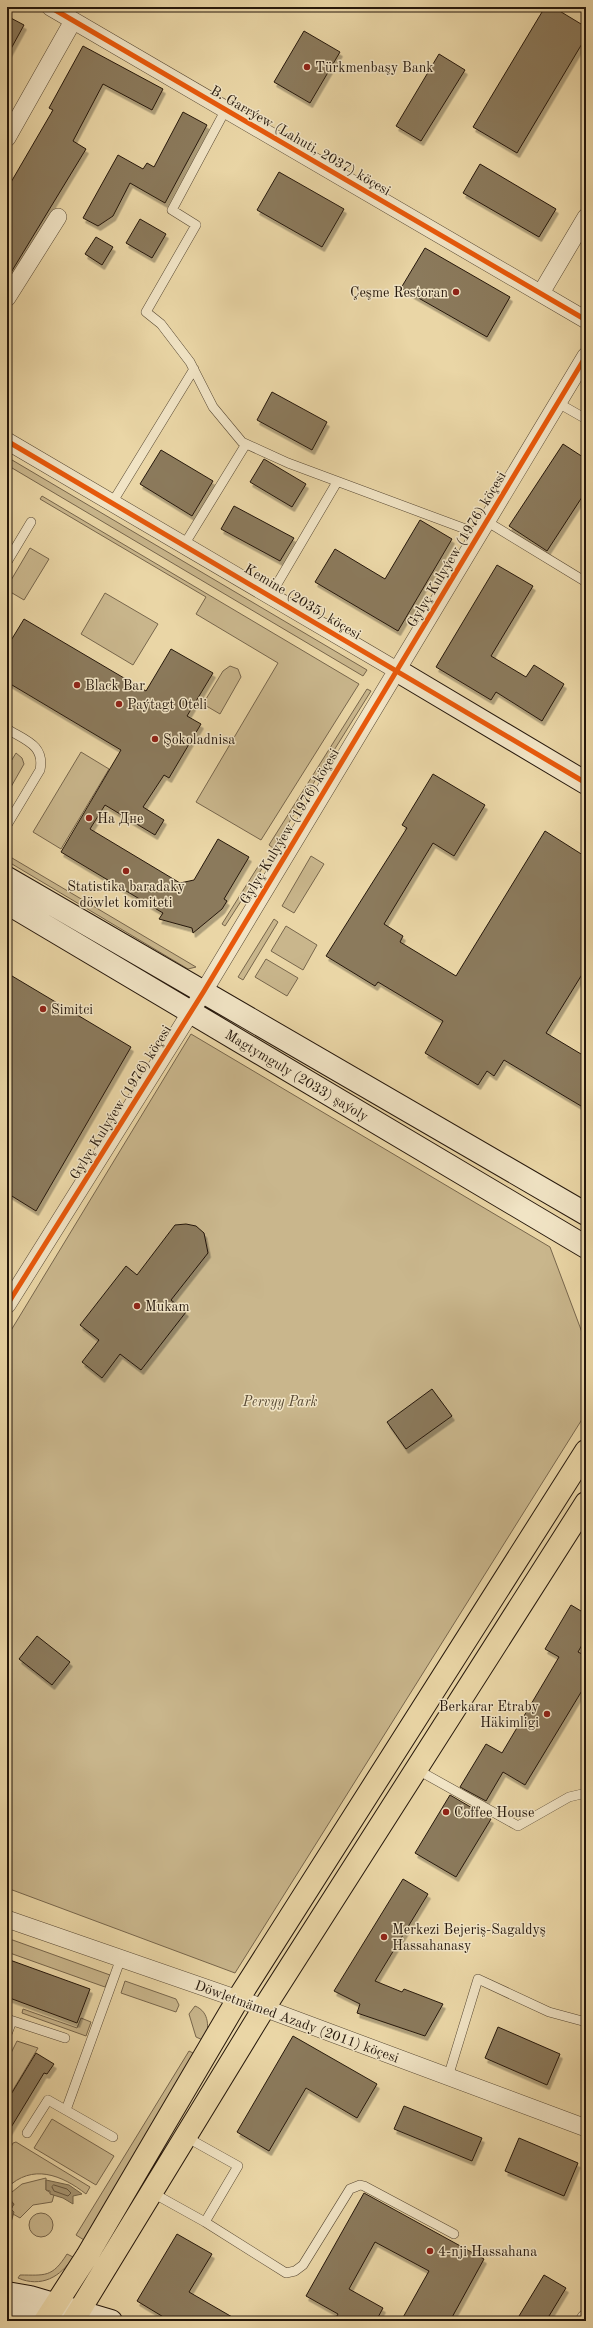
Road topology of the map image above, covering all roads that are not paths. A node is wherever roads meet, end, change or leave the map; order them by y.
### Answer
1 (50, 7) edge
2 (73, 21) junction
3 (226, 109) junction
4 (7, 138) edge
5 (586, 216) edge
6 (58, 218) dead end
7 (541, 293) junction
8 (7, 298) edge
9 (586, 320) edge
10 (586, 356) edge
11 (194, 369) junction
12 (558, 403) junction
13 (586, 419) edge
14 (7, 441) edge
15 (246, 444) junction
16 (337, 482) junction
17 (112, 503) junction
18 (31, 522) dead end
19 (482, 528) junction
20 (184, 545) junction
21 (7, 562) edge
22 (586, 582) edge
23 (270, 596) junction
24 (398, 671) junction
25 (7, 729) edge
26 (586, 783) edge
27 (7, 825) edge
28 (7, 878) edge
29 (7, 903) edge
30 (204, 991) junction
31 (190, 1012) junction
32 (586, 1214) edge
33 (586, 1247) edge
34 (7, 1305) edge
35 (586, 1451) edge
36 (586, 1503) edge
37 (415, 1769) junction
38 (586, 1793) edge
39 (7, 1920) edge
40 (121, 1958) junction
41 (238, 1999) junction
42 (264, 2008) junction
43 (10, 2020) edge
44 (586, 2022) edge
45 (7, 2034) edge
46 (65, 2038) dead end
47 (448, 2077) junction
48 (66, 2110) junction
49 (586, 2128) edge
50 (27, 2134) dead end
51 (184, 2136) junction
52 (113, 2137) dead end
53 (151, 2192) junction
54 (205, 2222) junction
55 (454, 2234) dead end
56 (7, 2293) edge
57 (51, 2312) edge
58 (7, 2313) edge
59 (76, 2316) edge
60 (586, 2318) edge
61 (39, 2321) edge
62 (111, 2321) edge
63 (584, 2321) edge

1 - 2 street, B. Garrýew (Lahuti, 2037) köçesi
2 - 3 street, B. Garrýew (Lahuti, 2037) köçesi
2 - 4 street
3 - 7 street, B. Garrýew (Lahuti, 2037) köçesi
3 - 11 lane
5 - 7 street
6 - 8 street
7 - 9 street
10 - 12 street, Gylyç Kulyýew (1976) köçesi
11 - 15 lane
11 - 17 lane
12 - 13 lane
12 - 19 street, Gylyç Kulyýew (1976) köçesi
14 - 17 street, Kemine (2035) köçesi
15 - 16 lane
15 - 20 lane
16 - 19 lane
16 - 23 lane
17 - 20 street, Kemine (2035) köçesi
18 - 21 lane
19 - 22 lane
19 - 24 street, Gylyç Kulyýew (1976) köçesi
20 - 23 street, Kemine (2035) köçesi
23 - 24 street, Kemine (2035) köçesi
24 - 26 main road, Kemine (2035) köçesi
24 - 30 street, Gylyç Kulyýew (1976) köçesi
25 - 27 lane
28 - 30 main road, Magtymguly (2033) şaýoly
29 - 31 main road, Magtymguly (2033) şaýoly
30 - 31 street, Gylyç Kulyýew (1976) köçesi
30 - 32 main road, Magtymguly (2033) şaýoly
31 - 33 main road, Magtymguly (2033) şaýoly
31 - 34 street, Gylyç Kulyýew (1976) köçesi
35 - 41 main road
36 - 37 main road
37 - 38 lane
37 - 42 main road
39 - 40 street, Döwletmämed Azady (2011) köçesi
40 - 41 street, Döwletmämed Azady (2011) köçesi
40 - 48 lane
41 - 42 street, Döwletmämed Azady (2011) köçesi
41 - 57 main road
42 - 47 street, Döwletmämed Azady (2011) köçesi
42 - 51 main road
43 - 45 lane
43 - 46 lane
44 - 47 lane
47 - 49 street, Döwletmämed Azady (2011) köçesi
48 - 50 lane
48 - 52 lane
51 - 53 main road
51 - 54 lane
53 - 54 lane
53 - 59 main road
54 - 55 lane
56 - 57 main road
57 - 59 main road
58 - 61 main road
59 - 62 main road
60 - 63 street

